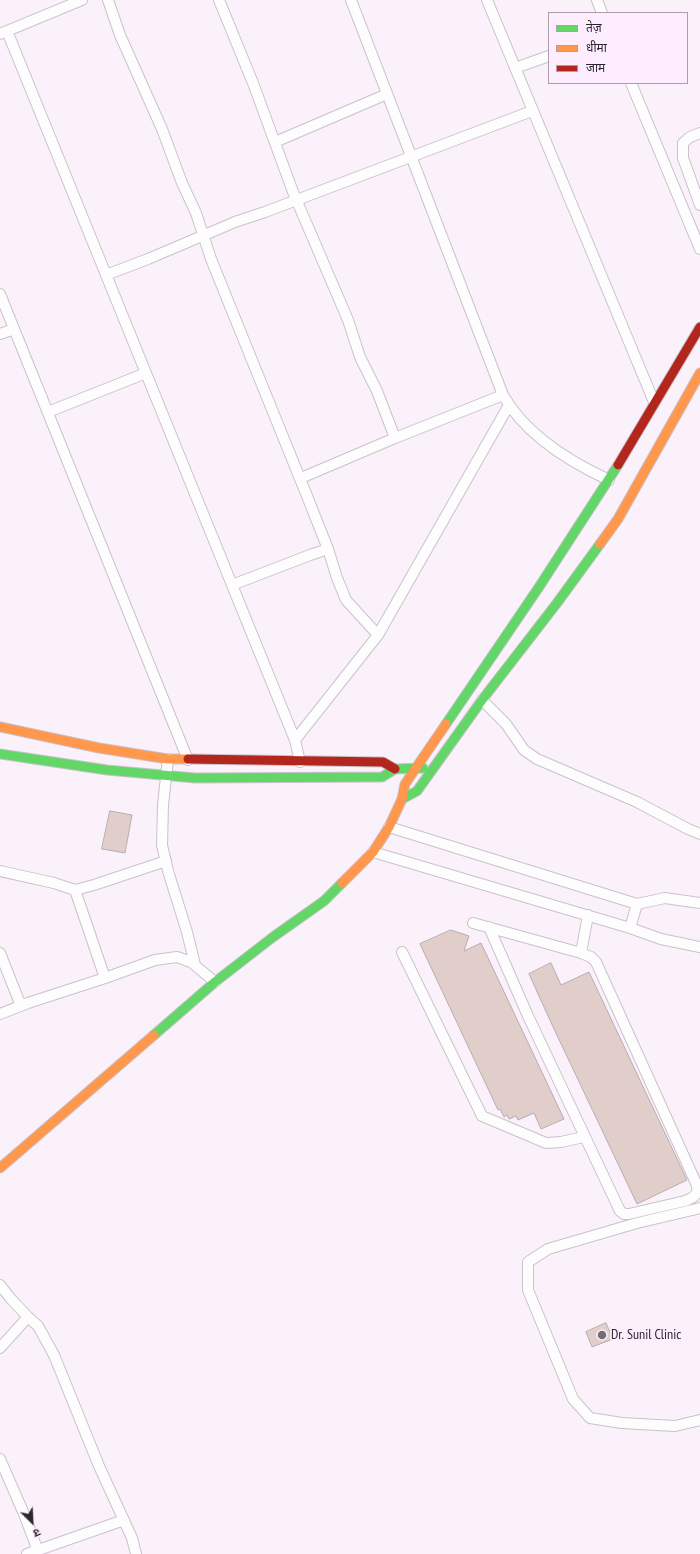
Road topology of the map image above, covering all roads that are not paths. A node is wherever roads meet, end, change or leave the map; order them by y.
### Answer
1 (82, 0) edge
2 (108, 0) edge
3 (219, 0) edge
4 (351, 0) edge
5 (487, 0) edge
6 (597, 0) edge
7 (602, 12) edge
8 (4, 32) edge
9 (548, 56) edge
10 (515, 68) junction
11 (631, 84) edge
12 (387, 94) junction
13 (532, 111) junction
14 (700, 133) edge
15 (275, 142) junction
16 (411, 157) junction
17 (296, 199) junction
18 (700, 205) edge
19 (204, 235) junction
20 (700, 249) edge
21 (106, 275) junction
22 (0, 294) edge
23 (700, 327) edge
24 (14, 329) junction
25 (0, 334) edge
26 (146, 373) junction
27 (700, 373) edge
28 (503, 395) junction
29 (654, 402) junction
30 (509, 406) junction
31 (48, 412) junction
32 (396, 438) junction
33 (301, 478) junction
34 (609, 480) junction
35 (328, 549) junction
36 (232, 584) junction
37 (378, 635) junction
38 (482, 700) junction
39 (0, 727) edge
40 (295, 740) junction
41 (0, 754) edge
42 (168, 759) junction
43 (188, 760) junction
44 (300, 762) junction
45 (416, 768) junction
46 (432, 768) junction
47 (395, 769) junction
48 (166, 776) junction
49 (402, 799) junction
50 (389, 827) junction
51 (700, 834) edge
52 (373, 852) junction
53 (166, 861) junction
54 (0, 871) edge
55 (74, 890) junction
56 (700, 903) edge
57 (637, 904) junction
58 (588, 915) junction
59 (473, 923) dead end
60 (489, 927) junction
61 (630, 928) junction
62 (700, 947) edge
63 (402, 952) dead end
64 (0, 953) edge
65 (581, 953) junction
66 (195, 965) junction
67 (105, 978) junction
68 (215, 982) junction
69 (20, 1006) junction
70 (0, 1014) edge
71 (584, 1137) junction
72 (0, 1168) edge
73 (700, 1208) edge
74 (0, 1285) edge
75 (28, 1316) junction
76 (0, 1348) edge
77 (700, 1420) edge
78 (0, 1459) edge
79 (124, 1520) junction
80 (38, 1551) junction
81 (27, 1554) edge
82 (136, 1554) edge

1 - 8 street
2 - 19 street
3 - 15 street
4 - 12 street
5 - 10 street
6 - 7 street
8 - 21 street
9 - 10 street
10 - 13 street
11 - 20 street
12 - 15 street
12 - 16 street
13 - 16 street
13 - 29 street
14 - 18 street
15 - 17 street
16 - 17 street
16 - 28 street
17 - 19 street
17 - 32 street
19 - 21 street
19 - 33 street
21 - 26 street
22 - 24 street
23 - 29 street
24 - 25 street
24 - 31 street
26 - 31 street
26 - 36 street
27 - 38 street
28 - 30 street
28 - 32 street
29 - 34 street
30 - 34 street
30 - 37 street
31 - 43 street
32 - 33 street
33 - 35 street
34 - 45 street
35 - 36 street
35 - 37 street
36 - 40 street
37 - 40 street
38 - 46 street
38 - 51 street
39 - 42 street
40 - 44 street
41 - 48 street
42 - 43 street
42 - 48 street
43 - 44 street
44 - 47 street
45 - 46 street
45 - 47 street
45 - 49 street
46 - 49 street
47 - 48 street
48 - 53 street
49 - 50 street
50 - 52 street
50 - 57 street
52 - 58 street
52 - 68 street
53 - 55 street
53 - 66 street
54 - 55 street
55 - 67 street
56 - 57 street
57 - 61 street
58 - 61 street
58 - 65 street
59 - 60 street
60 - 65 street
60 - 71 street
61 - 62 street
63 - 71 street
64 - 69 street
65 - 71 street
66 - 67 street
66 - 68 street
67 - 69 street
68 - 72 street
69 - 70 street
73 - 77 street
74 - 75 street
75 - 76 street
75 - 79 street
78 - 80 street
79 - 80 street
79 - 82 street
80 - 81 street

